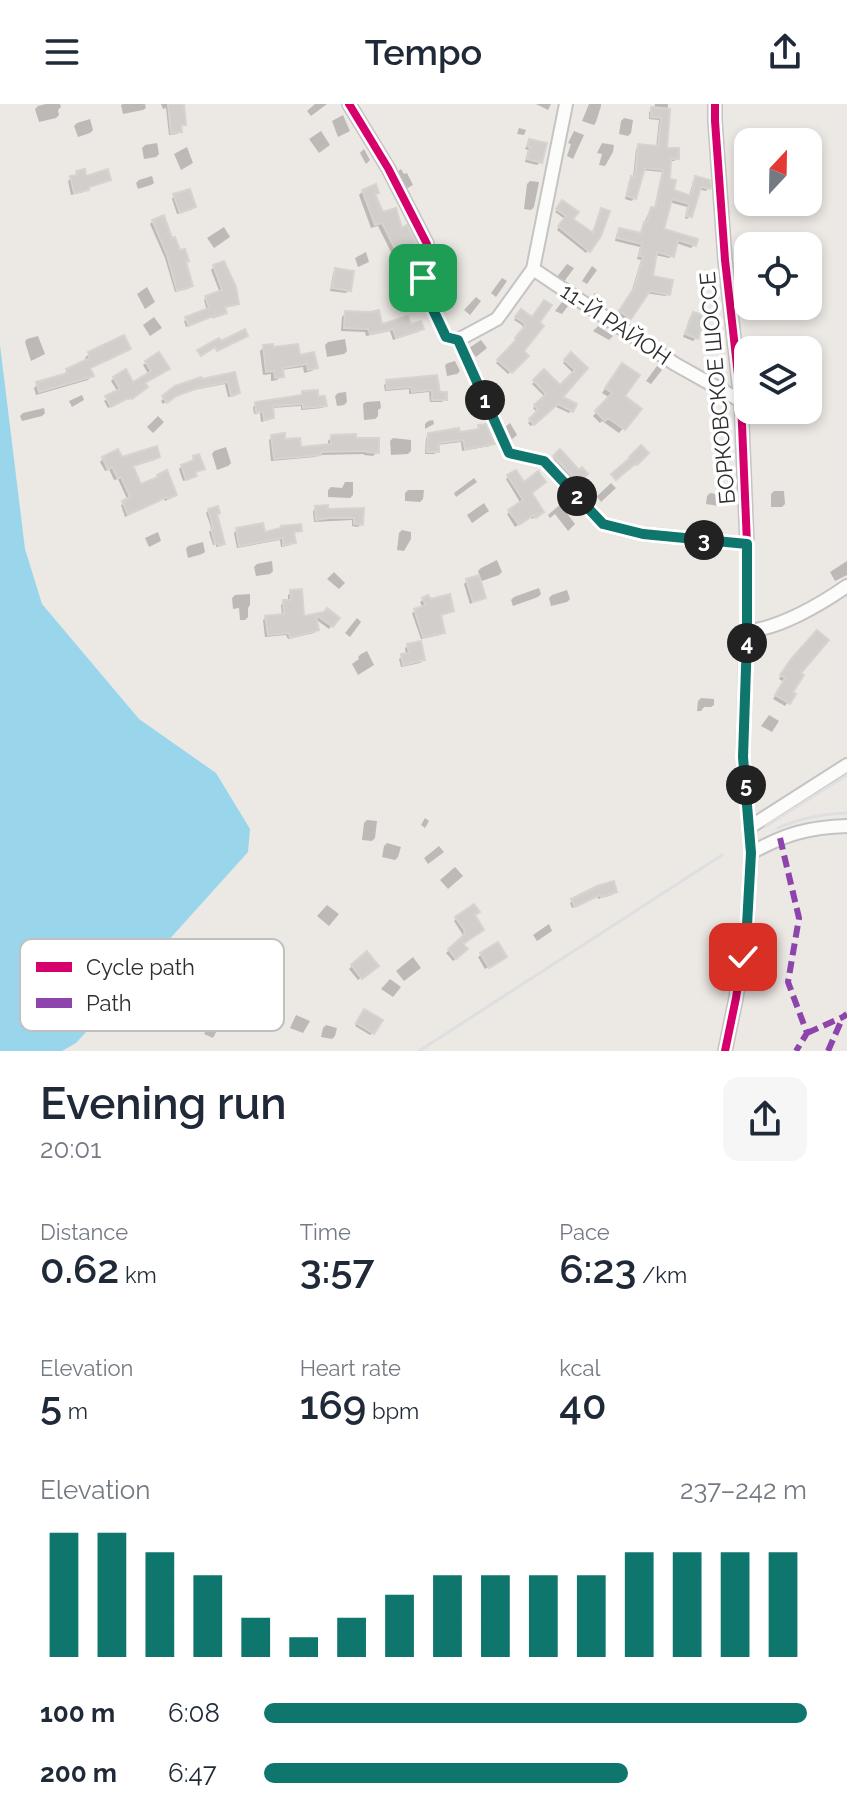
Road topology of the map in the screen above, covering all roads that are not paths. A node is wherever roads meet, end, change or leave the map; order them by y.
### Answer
1 (349, 104) edge
2 (566, 104) edge
3 (715, 104) edge
4 (533, 269) junction
5 (734, 339) edge
6 (458, 340) junction
7 (734, 397) edge
8 (742, 424) edge
9 (747, 544) junction
10 (847, 586) edge
11 (747, 631) junction
12 (847, 765) edge
13 (847, 826) edge
14 (750, 827) junction
15 (751, 853) junction
16 (725, 1051) edge

1 - 6 street
2 - 4 street
3 - 5 street, БОРКОВСКОЕ ШОССЕ
4 - 6 street
4 - 7 street, 11-Й РАЙОН
6 - 9 street
8 - 9 street, БОРКОВСКОЕ ШОССЕ
9 - 11 street, БОРКОВСКОЕ ШОССЕ
10 - 11 street
11 - 14 street, БОРКОВСКОЕ ШОССЕ
12 - 14 street
13 - 15 street
14 - 15 street, БОРКОВСКОЕ ШОССЕ
15 - 16 street, БОРКОВСКОЕ ШОССЕ

